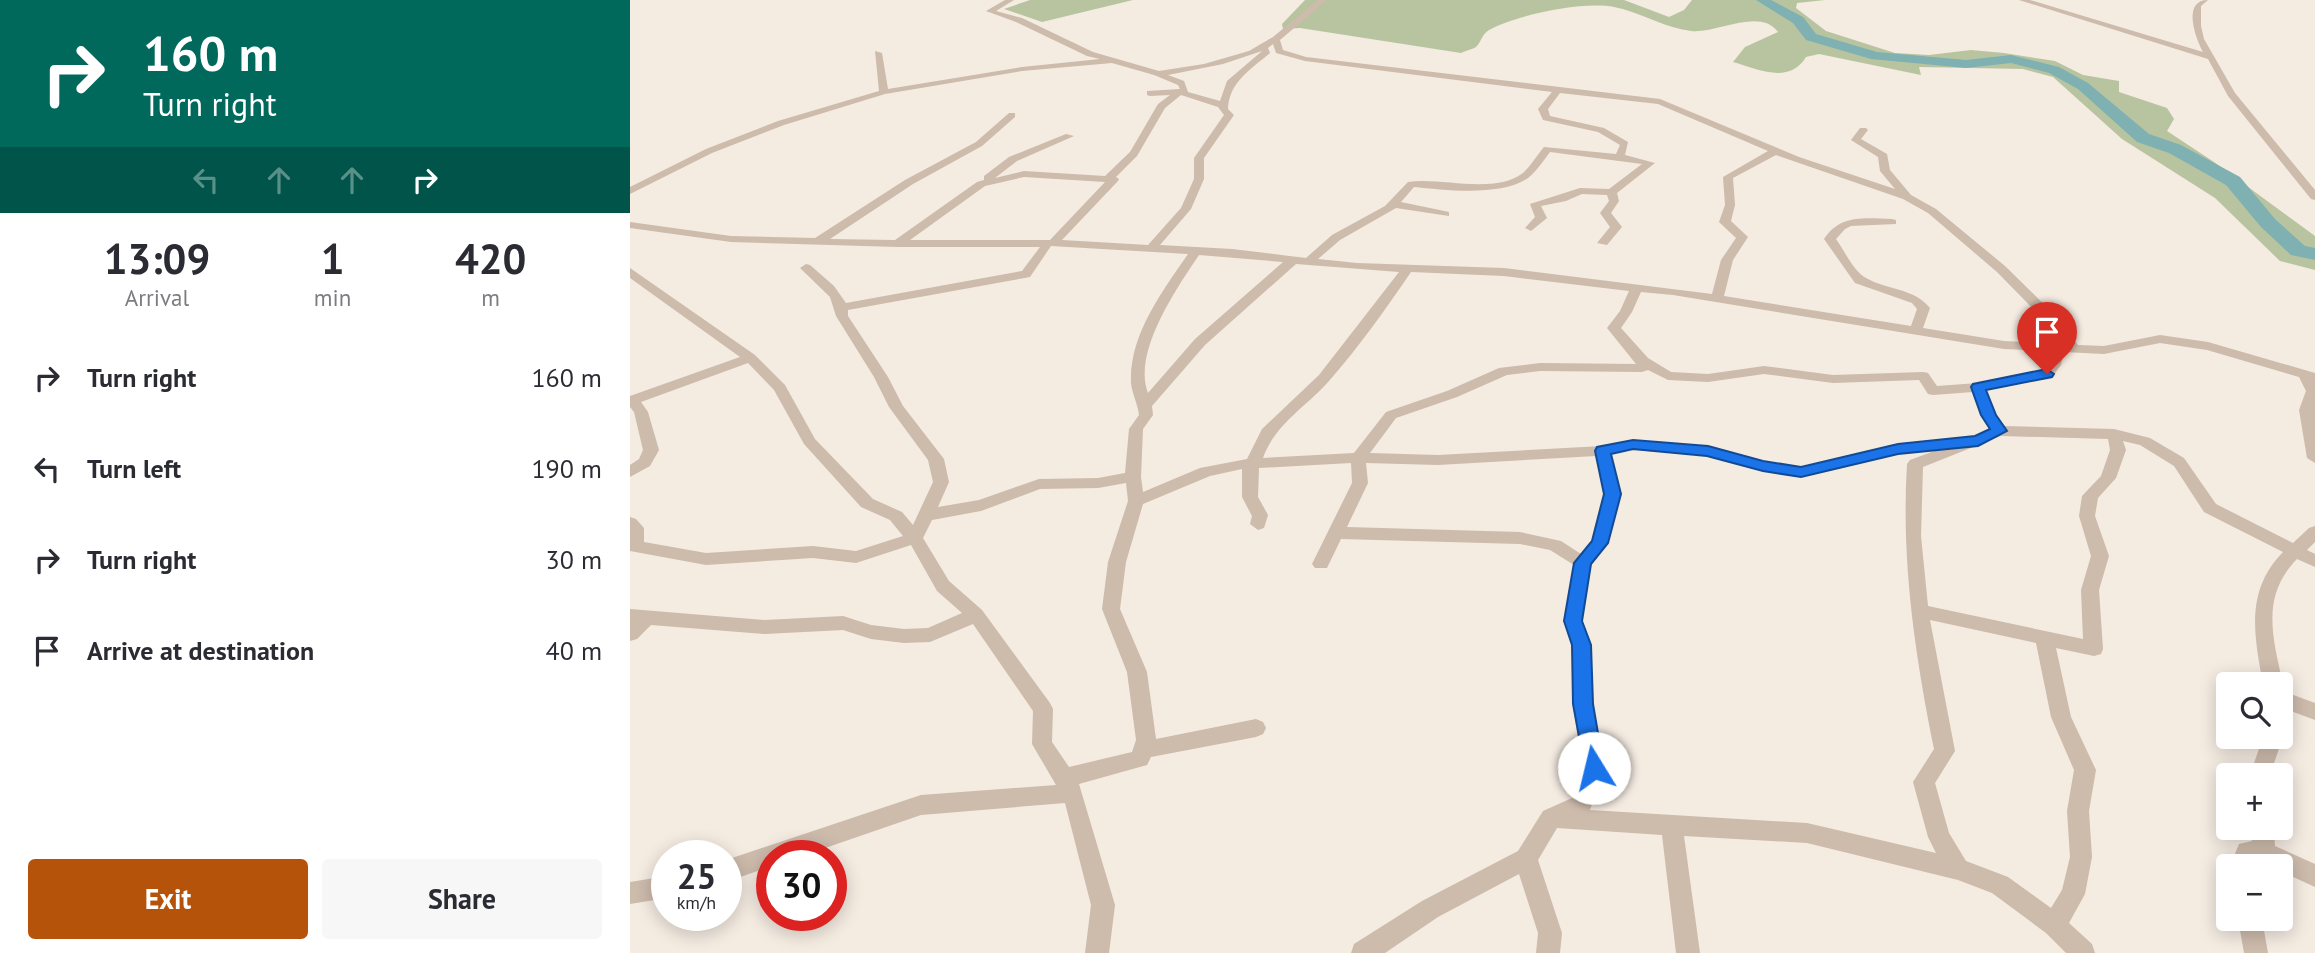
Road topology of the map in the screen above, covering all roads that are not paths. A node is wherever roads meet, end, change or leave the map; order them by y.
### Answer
1 (1010, 0) edge
2 (1322, 0) edge
3 (2022, 0) edge
4 (2204, 0) edge
5 (1276, 39) junction
6 (1262, 47) junction
7 (878, 52) dead end
8 (2211, 57) junction
9 (1110, 61) junction
10 (1157, 73) junction
11 (1559, 88) junction
12 (884, 92) junction
13 (1180, 92) junction
14 (1150, 93) dead end
15 (1223, 105) junction
16 (1012, 115) dead end
17 (1863, 130) dead end
18 (1069, 135) dead end
19 (1776, 150) junction
20 (1619, 157) junction
21 (1108, 179) junction
22 (981, 184) junction
23 (630, 191) edge
24 (1611, 192) junction
25 (1907, 197) junction
26 (2315, 197) edge
27 (1394, 204) junction
28 (1445, 214) dead end
29 (1892, 222) dead end
30 (630, 225) edge
31 (1531, 228) dead end
32 (817, 242) junction
33 (1051, 243) junction
34 (1603, 243) dead end
35 (898, 244) junction
36 (1151, 248) junction
37 (1196, 250) junction
38 (1302, 260) junction
39 (806, 268) dead end
40 (1407, 269) junction
41 (630, 272) edge
42 (1637, 288) junction
43 (1717, 298) junction
44 (842, 307) junction
45 (1916, 331) junction
46 (2074, 348) junction
47 (2058, 349) junction
48 (750, 358) junction
49 (1643, 360) junction
50 (2310, 375) edge
51 (1978, 387) junction
52 (632, 401) edge
53 (1145, 405) junction
54 (1999, 431) junction
55 (2114, 434) junction
56 (1978, 441) junction
57 (1602, 451) junction
58 (2315, 458) edge
59 (1359, 460) junction
60 (1254, 464) junction
61 (630, 472) edge
62 (1133, 477) junction
63 (1136, 501) junction
64 (926, 515) junction
65 (630, 523) edge
66 (1258, 524) dead end
67 (2315, 532) edge
68 (1338, 533) junction
69 (915, 538) junction
70 (633, 545) edge
71 (2299, 551) junction
72 (2315, 561) edge
73 (1583, 563) junction
74 (1321, 564) dead end
75 (1921, 611) junction
76 (975, 615) junction
77 (638, 618) edge
78 (630, 634) edge
79 (2044, 638) junction
80 (2271, 672) edge
81 (2293, 703) edge
82 (2315, 712) edge
83 (1256, 728) dead end
84 (1143, 750) junction
85 (1068, 786) junction
86 (1551, 818) junction
87 (1672, 826) junction
88 (2264, 840) edge
89 (2264, 852) junction
90 (2245, 854) edge
91 (1526, 859) junction
92 (742, 866) edge
93 (1958, 869) junction
94 (2315, 876) edge
95 (651, 890) edge
96 (630, 894) edge
97 (2054, 925) junction
98 (2252, 931) edge
99 (1097, 953) edge
100 (1363, 953) edge
101 (1548, 953) edge
102 (1688, 953) edge
103 (2083, 953) edge
104 (2256, 953) edge

1 - 9 street
2 - 5 street
3 - 8 street
4 - 8 street
5 - 6 street
5 - 11 street
6 - 10 street
6 - 15 street
7 - 12 street
8 - 26 street
9 - 10 street
9 - 12 street
10 - 13 street
11 - 19 street
11 - 20 street
12 - 23 street
13 - 14 street
13 - 15 street
13 - 21 street
15 - 36 street
16 - 32 street
17 - 25 street
18 - 22 street
19 - 25 street
19 - 43 street
20 - 24 street
20 - 27 street
21 - 22 street
21 - 33 street
22 - 35 street
24 - 31 street
24 - 34 street
25 - 46 street
27 - 28 street
27 - 38 street
29 - 45 street
30 - 32 street
32 - 35 street
33 - 35 street
33 - 36 street
33 - 44 street
36 - 37 street
37 - 38 street
37 - 53 street
38 - 40 street
38 - 53 street
39 - 44 street
40 - 42 street
40 - 60 street
41 - 48 street
42 - 43 street
42 - 49 street
43 - 45 street
44 - 64 street
45 - 47 street
46 - 47 street
46 - 50 street
47 - 51 street
48 - 52 street
48 - 69 street
49 - 51 street
49 - 59 street
50 - 58 street
51 - 54 street
52 - 61 street
53 - 62 street
54 - 55 street
54 - 56 street
55 - 71 street
55 - 79 street
56 - 57 street
56 - 75 street
57 - 59 street
57 - 73 street
59 - 60 street
59 - 68 street
60 - 63 street
60 - 66 street
62 - 63 street
62 - 64 street
63 - 84 street
64 - 69 street
65 - 70 street
67 - 71 street
68 - 73 street
68 - 74 street
69 - 70 street
69 - 76 street
71 - 72 street
71 - 80 street
73 - 86 street
75 - 79 street
75 - 93 street
76 - 77 street
76 - 85 street
77 - 78 street
79 - 97 street
81 - 82 street
83 - 84 street
84 - 85 street
85 - 92 street
85 - 99 street
86 - 87 street
86 - 91 street
87 - 93 street
87 - 102 street
88 - 89 street
89 - 90 street
89 - 94 street
91 - 100 street
91 - 101 street
93 - 97 street
95 - 96 street
97 - 103 street
98 - 104 street

